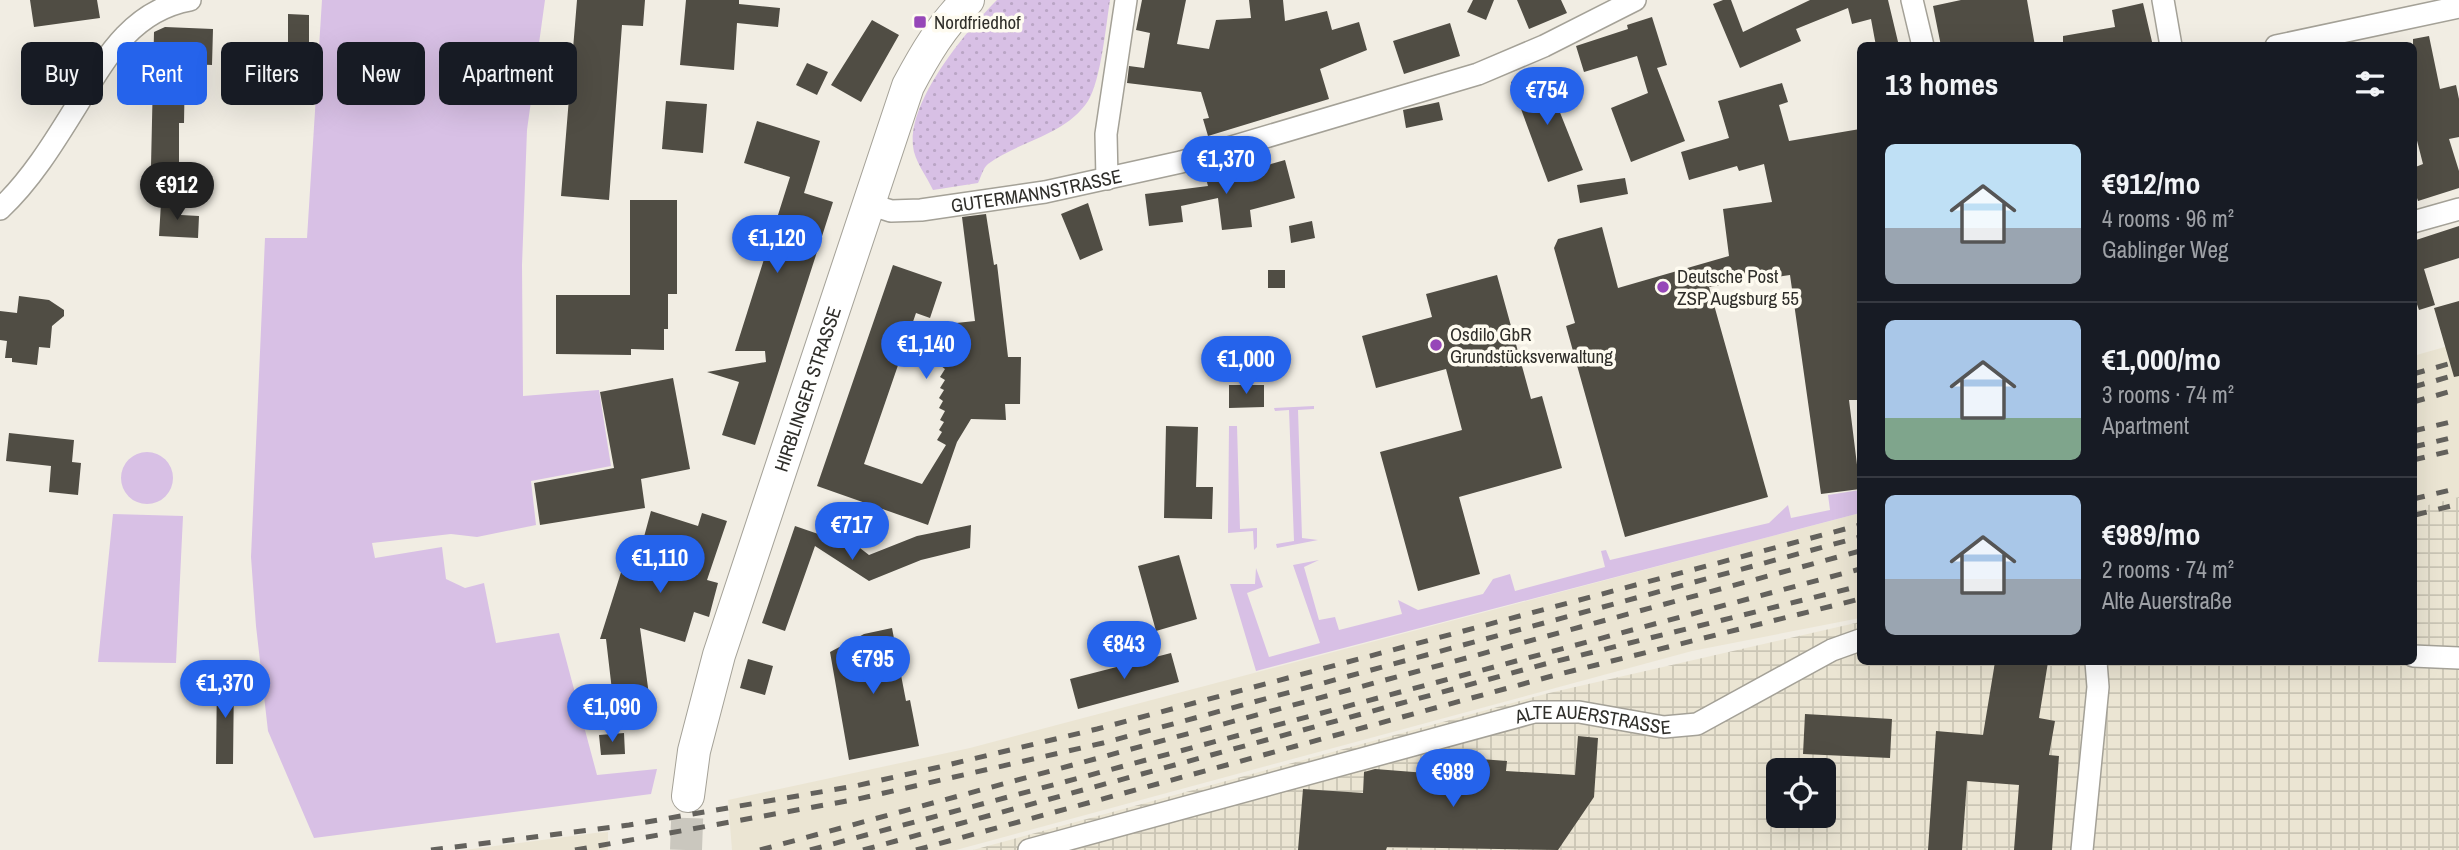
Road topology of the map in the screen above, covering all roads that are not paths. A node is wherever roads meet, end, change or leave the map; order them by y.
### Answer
1 (190, 0) edge
2 (968, 0) edge
3 (1126, 0) edge
4 (1635, 0) edge
5 (1912, 0) edge
6 (2163, 0) edge
7 (2459, 7) edge
8 (1922, 42) edge
9 (2170, 42) edge
10 (2295, 42) edge
11 (1107, 179) junction
12 (869, 204) junction
13 (0, 209) edge
14 (2459, 209) edge
15 (2417, 221) edge
16 (1857, 641) edge
17 (2417, 656) edge
18 (2459, 658) edge
19 (2096, 665) edge
20 (688, 796) tunnel mouth
21 (1029, 850) edge
22 (2082, 850) edge

1 - 13 street
2 - 12 main road, HIRBLINGER STRASSE
3 - 11 street
4 - 11 street, GUTERMANNSTRASSE
5 - 8 street
6 - 9 street
7 - 10 street
11 - 12 street, GUTERMANNSTRASSE
12 - 20 main road, HIRBLINGER STRASSE
14 - 15 street
16 - 21 street, ALTE AUERSTRASSE
17 - 18 street
19 - 22 street

